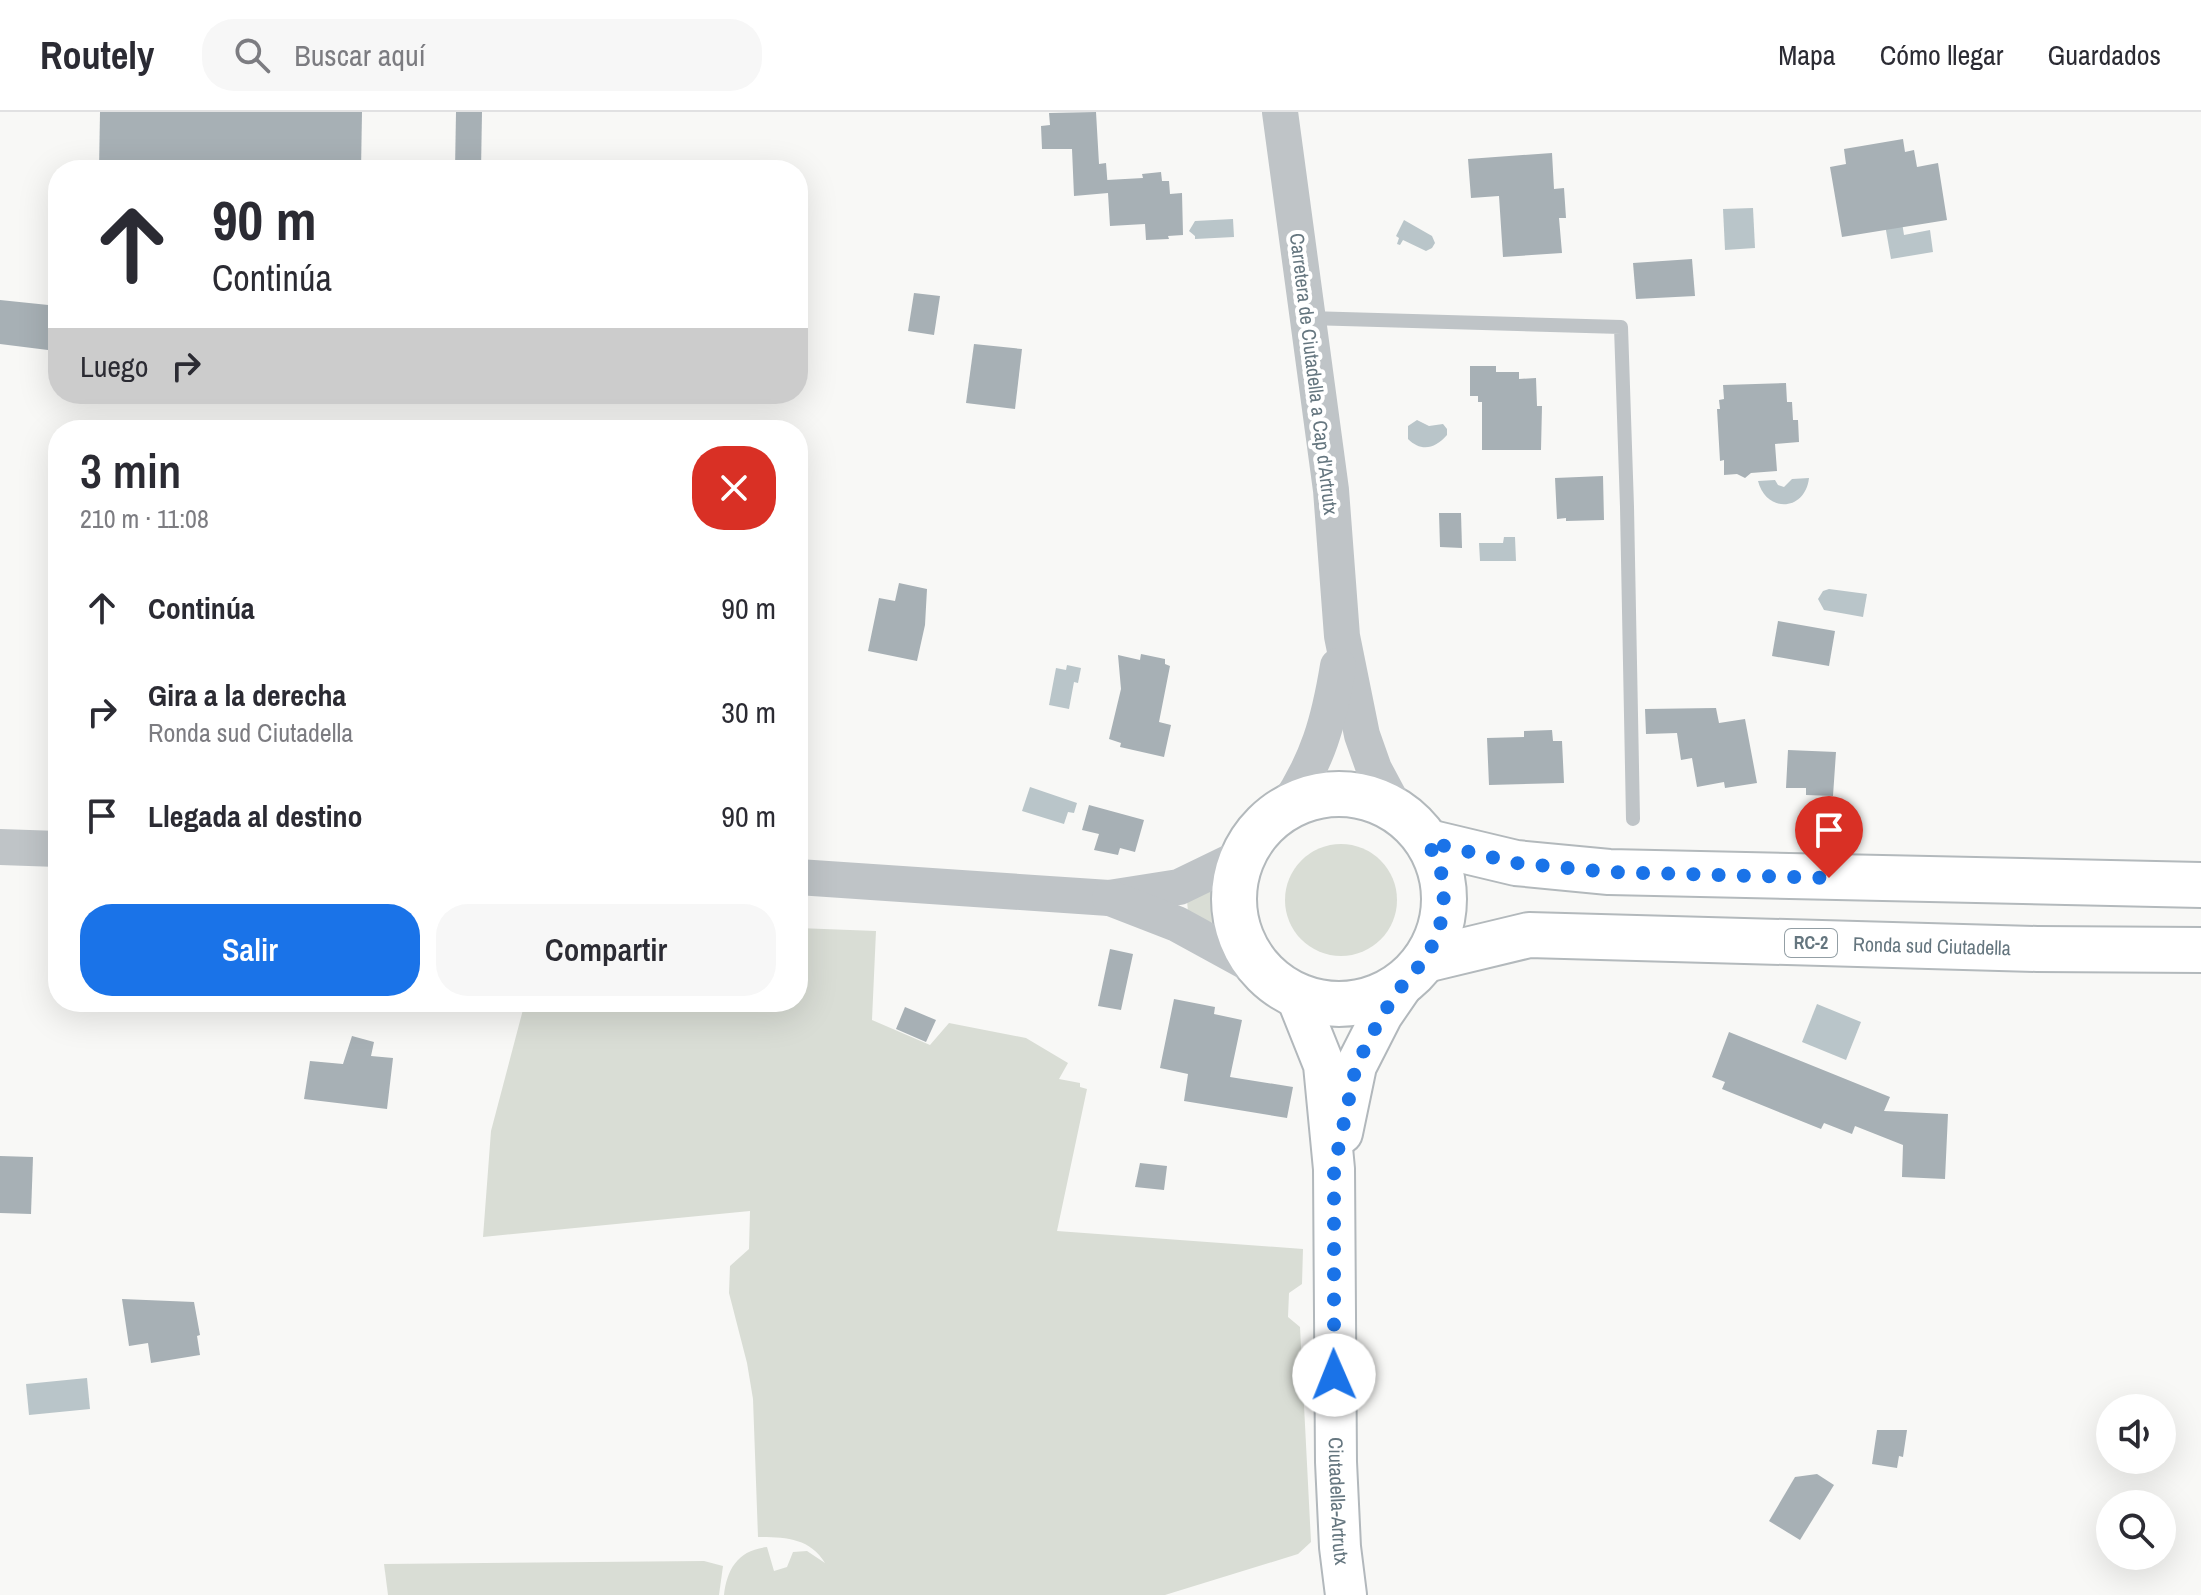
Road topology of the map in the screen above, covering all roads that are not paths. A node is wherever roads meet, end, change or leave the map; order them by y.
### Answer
1 (1280, 112) edge
2 (1308, 318) junction
3 (1342, 636) junction
4 (1286, 808) junction
5 (1397, 812) junction
6 (1633, 819) dead end
7 (1428, 842) junction
8 (0, 847) edge
9 (48, 849) edge
10 (1243, 856) junction
11 (808, 878) edge
12 (2201, 885) edge
13 (1109, 898) junction
14 (2201, 950) edge
15 (1261, 970) junction
16 (1416, 970) junction
17 (1296, 995) junction
18 (1334, 1169) junction
19 (1346, 1595) edge

1 - 2 street, Carretera de Ciutadella a Cap d'Artrutx
2 - 3 street, Carretera de Ciutadella a Cap d'Artrutx
2 - 6 lane
3 - 4 street, Carretera de Ciutadella a Cap d'Artrutx
3 - 5 street, Carretera de Ciutadella a Cap d'Artrutx
4 - 5 main road, RC-2
4 - 10 main road, RC-2
5 - 7 main road, RC-2
7 - 12 main road
7 - 16 main road, RC-2
8 - 9 street
10 - 13 street
10 - 15 main road, RC-2
11 - 13 street
13 - 15 street
14 - 16 main road, Ronda sud Ciutadella / RC-2
15 - 17 main road, RC-2
16 - 17 main road, RC-2
16 - 18 main road, Ciutadella-Artrutx
17 - 18 main road, Ciutadella-Artrutx
18 - 19 main road, Ciutadella-Artrutx

